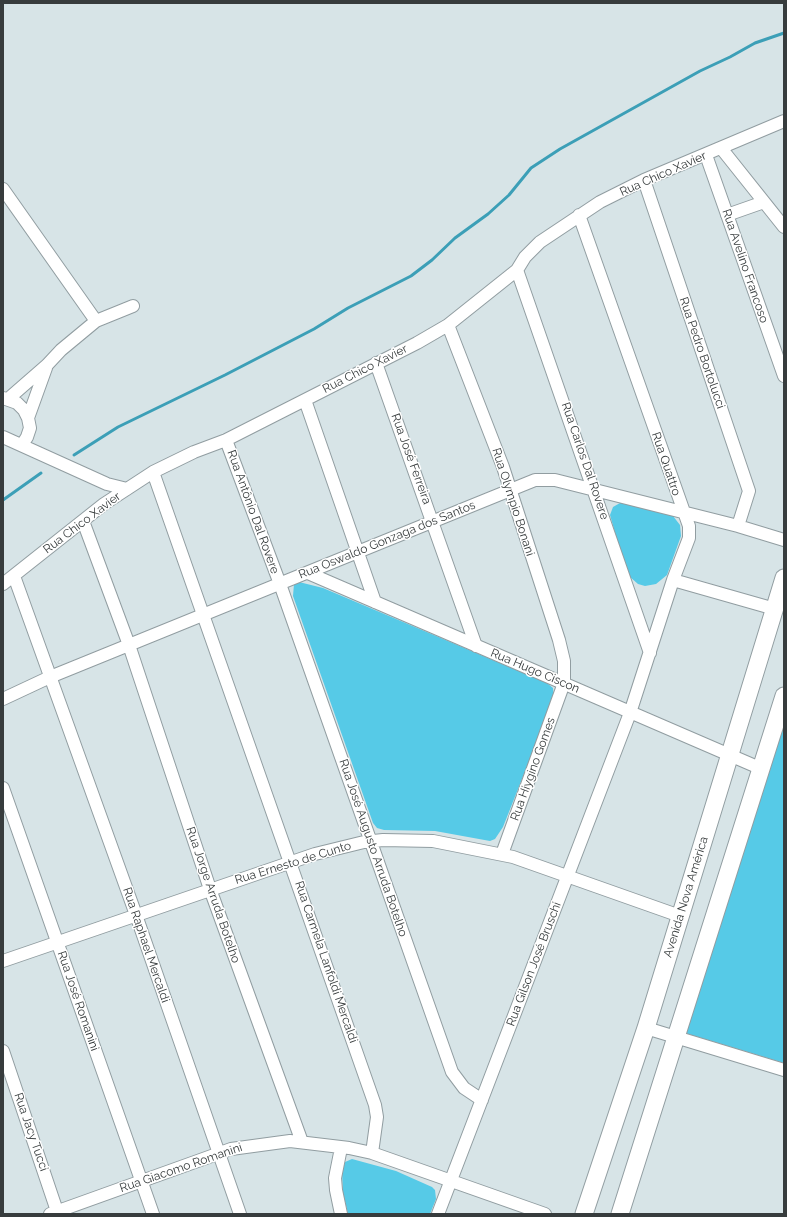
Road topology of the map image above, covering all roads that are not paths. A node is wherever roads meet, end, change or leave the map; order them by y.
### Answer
1 (784, 121) edge
2 (721, 148) junction
3 (706, 155) junction
4 (644, 180) junction
5 (3, 189) edge
6 (764, 202) junction
7 (579, 215) junction
8 (727, 215) junction
9 (784, 227) edge
10 (517, 270) junction
11 (133, 306) dead end
12 (96, 321) junction
13 (448, 325) junction
14 (376, 363) junction
15 (47, 365) junction
16 (784, 376) edge
17 (6, 399) edge
18 (305, 400) junction
19 (28, 418) junction
20 (4, 438) edge
21 (226, 440) junction
22 (22, 445) junction
23 (153, 472) junction
24 (127, 489) junction
25 (509, 490) junction
26 (595, 490) junction
27 (683, 512) junction
28 (83, 521) junction
29 (433, 521) junction
30 (738, 526) junction
31 (784, 540) edge
32 (356, 553) junction
33 (308, 573) junction
34 (14, 576) junction
35 (784, 578) edge
36 (674, 580) junction
37 (3, 584) edge
38 (280, 584) junction
39 (375, 602) junction
40 (775, 609) junction
41 (204, 615) junction
42 (129, 646) junction
43 (476, 646) junction
44 (650, 653) junction
45 (50, 677) junction
46 (564, 683) junction
47 (784, 696) edge
48 (3, 699) edge
49 (630, 713) junction
50 (729, 755) junction
51 (762, 769) junction
52 (3, 788) edge
53 (370, 841) junction
54 (502, 854) junction
55 (290, 862) junction
56 (567, 877) junction
57 (210, 889) junction
58 (136, 915) junction
59 (680, 916) junction
60 (58, 942) junction
61 (3, 961) edge
62 (646, 1028) junction
63 (676, 1038) junction
64 (3, 1051) edge
65 (784, 1070) edge
66 (482, 1100) junction
67 (302, 1142) junction
68 (341, 1148) junction
69 (219, 1153) junction
70 (372, 1153) junction
71 (142, 1181) junction
72 (450, 1181) junction
73 (55, 1213) edge
74 (153, 1214) edge
75 (240, 1214) edge
76 (341, 1214) edge
77 (438, 1214) edge
78 (545, 1214) edge
79 (584, 1214) edge
80 (620, 1214) edge

1 - 2 street, Rua Chico Xavier
2 - 3 street, Rua Chico Xavier
2 - 6 street
3 - 4 street, Rua Chico Xavier
3 - 8 street, Rua Avelino Francoso
4 - 7 street, Rua Chico Xavier
4 - 30 street, Rua Pedro Bortolucci
5 - 12 street
6 - 8 street
6 - 9 street
7 - 10 street, Rua Chico Xavier
7 - 27 street, Rua Quattro
8 - 16 street, Rua Avelino Francoso
10 - 13 street, Rua Chico Xavier
10 - 26 street, Rua Carlos Dal Rovere
11 - 12 street
12 - 15 street
13 - 14 street, Rua Chico Xavier
13 - 25 street, Rua Olympio Bonani
14 - 18 street, Rua Chico Xavier
14 - 29 street, Rua José Ferreira
15 - 17 street
15 - 19 street
17 - 19 street
18 - 21 street, Rua Chico Xavier
18 - 32 street
19 - 22 street
20 - 22 street
21 - 23 street, Rua Chico Xavier
21 - 38 street, Rua Antônio Dal Rovere
22 - 24 street
23 - 24 street, Rua Chico Xavier
23 - 41 street, Rua Carmela Lanfoldi Mercaldi
24 - 28 street, Rua Chico Xavier
25 - 26 street, Rua Oswaldo Gonzaga dos Santos
25 - 29 street, Rua Oswaldo Gonzaga dos Santos
25 - 46 street, Rua Olympio Bonani
26 - 27 street, Rua Oswaldo Gonzaga dos Santos
26 - 44 street, Rua Carlos Dal Rovere
27 - 30 street, Rua Oswaldo Gonzaga dos Santos
27 - 36 street, Rua Quattro
28 - 34 street, Rua Chico Xavier
28 - 42 street, Rua Jorge Arruda Botelho
29 - 32 street, Rua Oswaldo Gonzaga dos Santos
29 - 43 street, Rua José Ferreira
30 - 31 street, Rua Oswaldo Gonzaga dos Santos
32 - 33 street, Rua Oswaldo Gonzaga dos Santos
32 - 39 street
33 - 38 street, Rua Oswaldo Gonzaga dos Santos
33 - 39 street, Rua Hugo Ciscon
34 - 37 street, Rua Chico Xavier
34 - 45 street, Rua Raphael Mercaldi
35 - 40 street, Avenida Nova América
36 - 40 street
36 - 44 street, Rua Quattro
38 - 41 street, Rua Oswaldo Gonzaga dos Santos
38 - 53 street, Rua José Augusto Arruda Botelho
39 - 43 street, Rua Hugo Ciscon
40 - 50 street, Avenida Nova América
41 - 42 street, Rua Oswaldo Gonzaga dos Santos
41 - 55 street, Rua Carmela Lanfoldi Mercaldi
42 - 45 street, Rua Oswaldo Gonzaga dos Santos
42 - 57 street, Rua Jorge Arruda Botelho
43 - 46 street, Rua Hugo Ciscon
44 - 49 street, Rua Quattro
45 - 48 street, Rua Oswaldo Gonzaga dos Santos
45 - 58 street, Rua Raphael Mercaldi
46 - 49 street, Rua Hugo Ciscon
46 - 54 street, Rua Hiygino Gomes
47 - 51 street
49 - 50 street, Rua Hugo Ciscon
49 - 56 street, Rua Gilson José Bruschi
50 - 51 street, Rua Hugo Ciscon
50 - 59 street, Avenida Nova América
51 - 63 street
52 - 60 street, Rua José Romanini
53 - 54 street, Rua Ernesto de Cunto
53 - 55 street, Rua Ernesto de Cunto
53 - 66 street, Rua José Augusto Arruda Botelho
54 - 56 street, Rua Ernesto de Cunto
55 - 57 street, Rua Ernesto de Cunto
55 - 70 street, Rua Carmela Lanfoldi Mercaldi
56 - 59 street, Rua Ernesto de Cunto
56 - 66 street, Rua Gilson José Bruschi
57 - 58 street, Rua Ernesto de Cunto
57 - 67 street, Rua Jorge Arruda Botelho
58 - 60 street, Rua Ernesto de Cunto
58 - 69 street, Rua Raphael Mercaldi
59 - 62 street, Avenida Nova América
60 - 61 street, Rua Ernesto de Cunto
60 - 71 street, Rua José Romanini
62 - 63 street
62 - 79 street, Avenida Nova América
63 - 65 street
63 - 80 street
64 - 73 street, Rua Jacy Tucci
66 - 72 street, Rua Gilson José Bruschi
67 - 68 street, Rua Giacomo Romanini
67 - 69 street, Rua Giacomo Romanini
68 - 70 street, Rua Giacomo Romanini
68 - 76 street
69 - 71 street, Rua Giacomo Romanini
69 - 75 street, Rua Raphael Mercaldi
70 - 72 street, Rua Giacomo Romanini
71 - 73 street, Rua Giacomo Romanini
71 - 74 street, Rua José Romanini
72 - 77 street, Rua Gilson José Bruschi
72 - 78 street, Rua Giacomo Romanini

